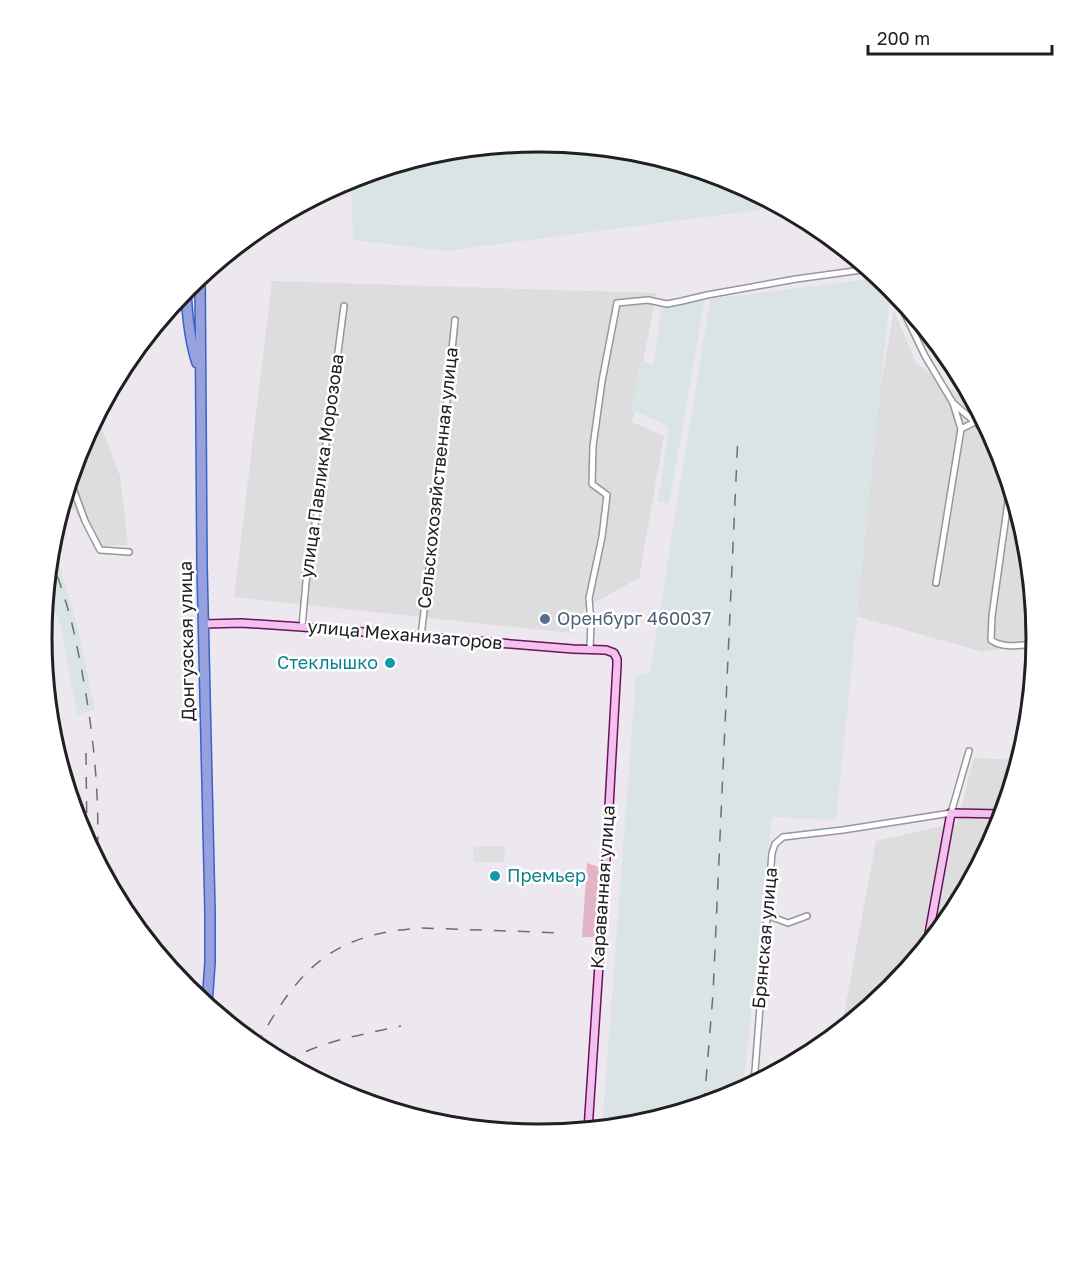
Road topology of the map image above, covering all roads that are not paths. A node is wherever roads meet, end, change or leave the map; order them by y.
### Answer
1 (858, 270) edge
2 (200, 289) edge
3 (186, 303) edge
4 (344, 306) dead end
5 (455, 320) dead end
6 (908, 321) edge
7 (200, 374) junction
8 (953, 404) junction
9 (974, 421) edge
10 (975, 422) edge
11 (962, 429) junction
12 (75, 493) edge
13 (1007, 506) edge
14 (129, 552) dead end
15 (936, 583) dead end
16 (204, 624) junction
17 (302, 627) junction
18 (421, 636) junction
19 (1026, 644) edge
20 (590, 649) junction
21 (606, 650) joint
22 (969, 751) dead end
23 (951, 813) junction
24 (992, 814) edge
25 (766, 915) junction
26 (807, 916) dead end
27 (933, 923) edge
28 (208, 994) edge
29 (755, 1074) edge
30 (589, 1121) edge

1 - 20 street
2 - 7 highway, Донгузская улица
3 - 7 highway
4 - 17 street, улица Павлика Морозова
5 - 18 street, Сельскохозяйственная улица
6 - 8 street
7 - 16 highway, Донгузская улица
8 - 9 street
8 - 11 street
10 - 11 street
11 - 15 street
12 - 14 street
13 - 19 street
16 - 17 street, улица Механизаторов
16 - 28 highway, Донгузская улица
17 - 18 street, улица Механизаторов
18 - 20 street, улица Механизаторов
20 - 21 street, улица Механизаторов
21 - 30 street, Караванная улица
22 - 23 street
23 - 24 street, Брянская улица
23 - 25 street, Брянская улица
23 - 27 street
25 - 26 street
25 - 29 street, Брянская улица

